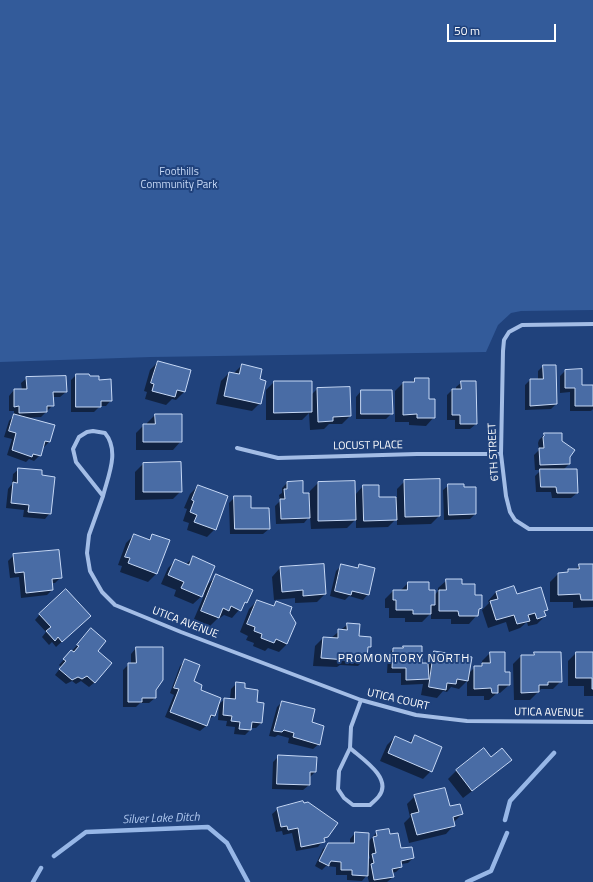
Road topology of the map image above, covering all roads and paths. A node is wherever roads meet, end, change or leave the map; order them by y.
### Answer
1 (593, 324) edge
2 (237, 448) dead end
3 (502, 454) junction
4 (103, 496) junction
5 (593, 529) edge
6 (361, 700) junction
7 (504, 721) joint
8 (593, 722) edge
9 (350, 748) junction

1 - 3 street, 6TH STREET
2 - 3 street, LOCUST PLACE
3 - 5 street, 6TH STREET
4 - 4 street, UTICA AVENUE
4 - 6 street, UTICA AVENUE
6 - 7 street, UTICA COURT
6 - 9 street, UTICA COURT
7 - 8 street, UTICA AVENUE
9 - 9 street, UTICA COURT

